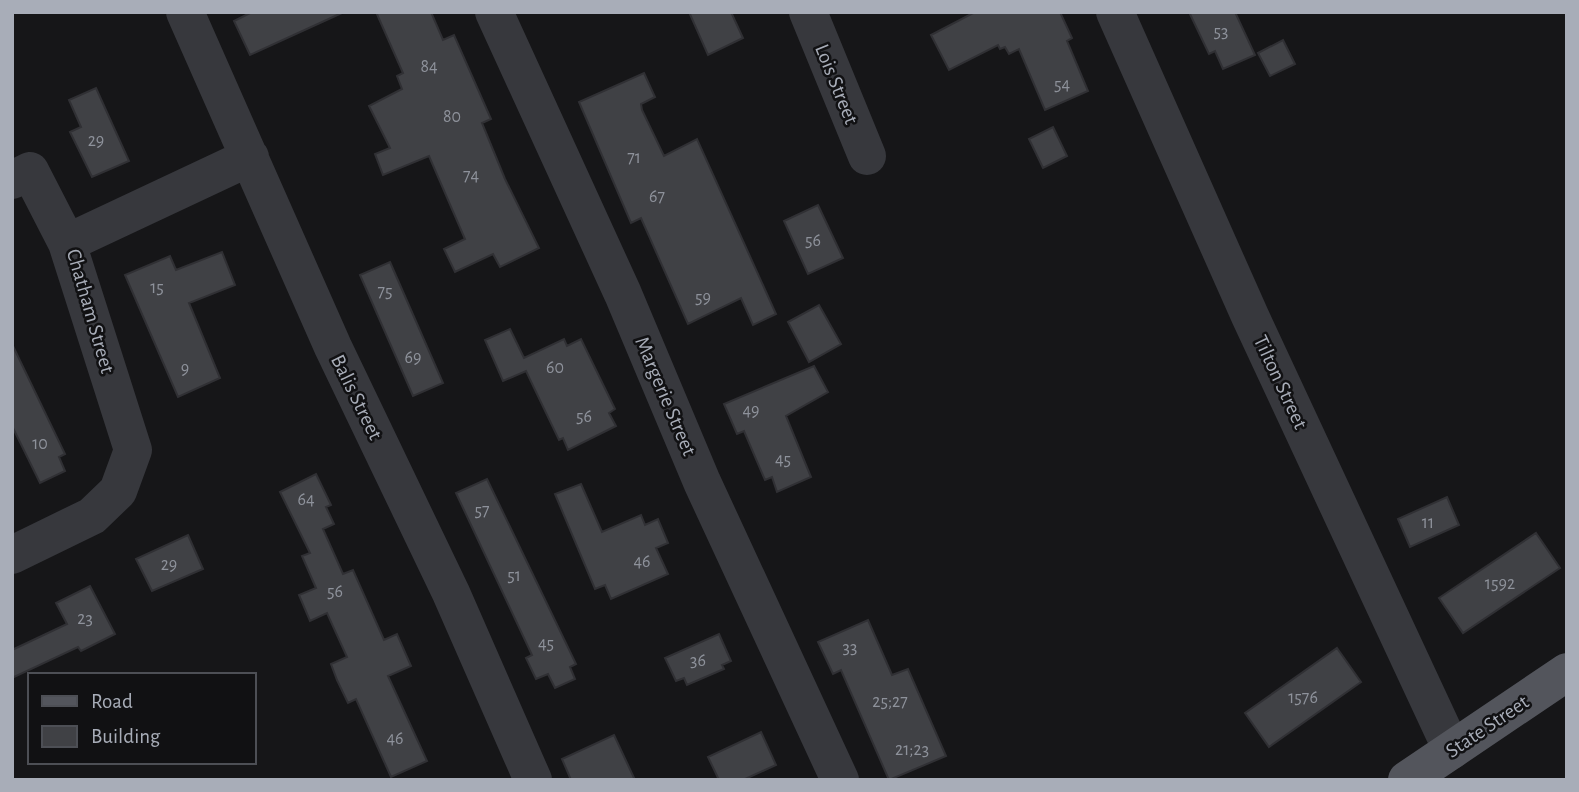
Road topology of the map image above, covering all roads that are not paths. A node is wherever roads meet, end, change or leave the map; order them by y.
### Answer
1 (185, 12) edge
2 (494, 12) edge
3 (808, 12) edge
4 (1115, 12) edge
5 (867, 156) dead end
6 (250, 158) junction
7 (12, 180) edge
8 (67, 243) junction
9 (12, 555) edge
10 (1567, 672) edge
11 (1452, 750) junction
12 (533, 780) edge
13 (840, 780) edge
14 (1407, 780) edge

1 - 6 street, Balis Street
2 - 13 street, Margerie Street
3 - 5 street, Lois Street
4 - 11 street, Tilton Street
6 - 8 street, Chatham Street
6 - 12 street, Balis Street
7 - 8 street
8 - 9 street, Chatham Street
10 - 11 main road, State Street
11 - 14 main road, State Street

